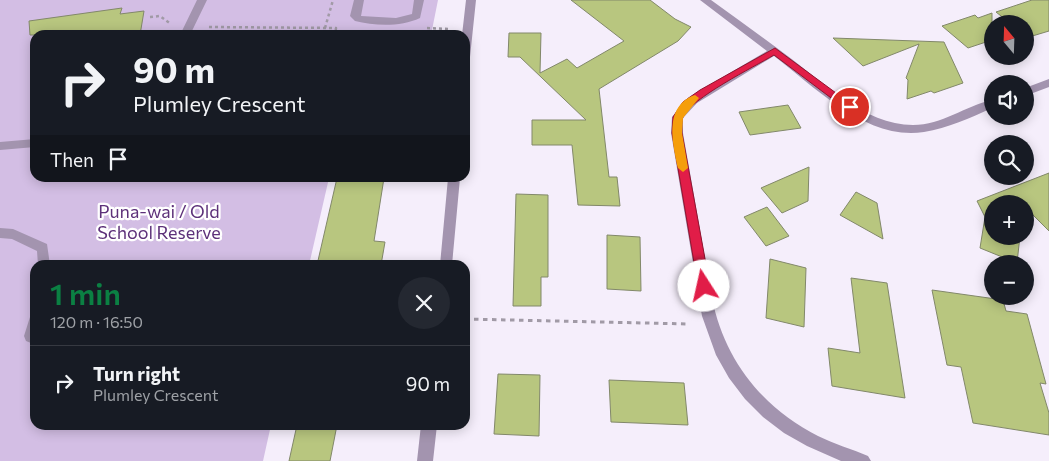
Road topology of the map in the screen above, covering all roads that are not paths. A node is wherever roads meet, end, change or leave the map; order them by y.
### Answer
1 (202, 0) edge
2 (359, 0) edge
3 (419, 0) edge
4 (471, 0) edge
5 (705, 0) edge
6 (187, 30) edge
7 (468, 30) edge
8 (775, 51) junction
9 (1049, 83) edge
10 (1034, 89) edge
11 (984, 107) edge
12 (30, 143) edge
13 (0, 146) edge
14 (454, 182) edge
15 (0, 233) edge
16 (43, 260) edge
17 (446, 260) edge
18 (428, 430) edge
19 (425, 461) edge
20 (863, 461) edge

1 - 6 street
2 - 3 street
4 - 7 street
5 - 8 street
8 - 11 street
8 - 20 street
9 - 10 street
12 - 13 street
14 - 17 street
15 - 16 street
18 - 19 street

